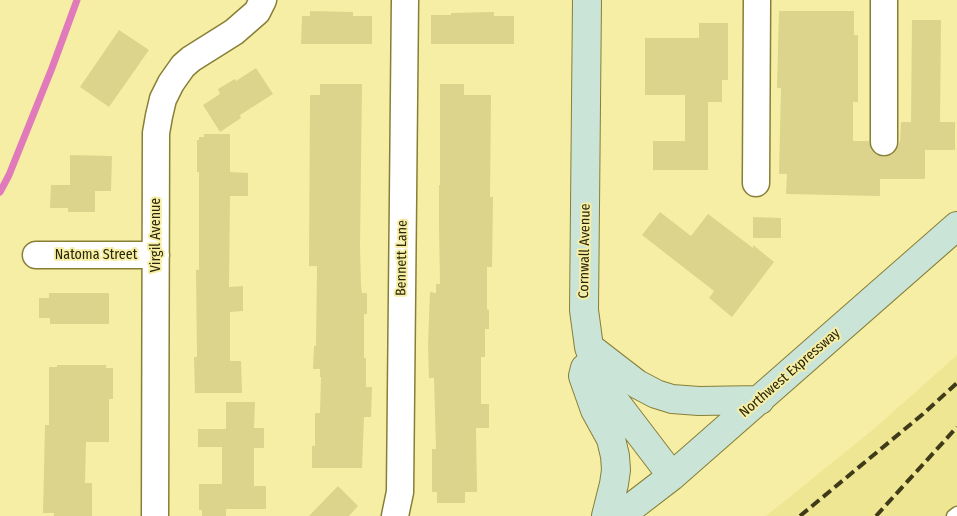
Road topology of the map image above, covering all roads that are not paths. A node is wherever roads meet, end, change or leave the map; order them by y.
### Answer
1 (264, 0) edge
2 (405, 0) edge
3 (587, 0) edge
4 (756, 0) edge
5 (884, 0) edge
6 (884, 142) dead end
7 (756, 183) dead end
8 (957, 226) edge
9 (36, 255) dead end
10 (156, 255) junction
11 (589, 347) junction
12 (760, 400) junction
13 (672, 476) junction
14 (957, 513) edge
15 (156, 516) edge
16 (394, 516) edge
17 (606, 516) edge
18 (620, 516) edge
19 (953, 516) edge

1 - 10 street, Virgil Avenue
2 - 16 street, Bennett Lane
3 - 11 street, Cornwall Avenue
4 - 7 street
5 - 6 street
8 - 12 street, Northwest Expressway
9 - 10 street, Natoma Street
10 - 15 street, Virgil Avenue
11 - 12 street
11 - 13 street, Cornwall Avenue
11 - 17 street
12 - 13 street, Northwest Expressway
13 - 18 street, Northwest Expressway
14 - 19 lane

